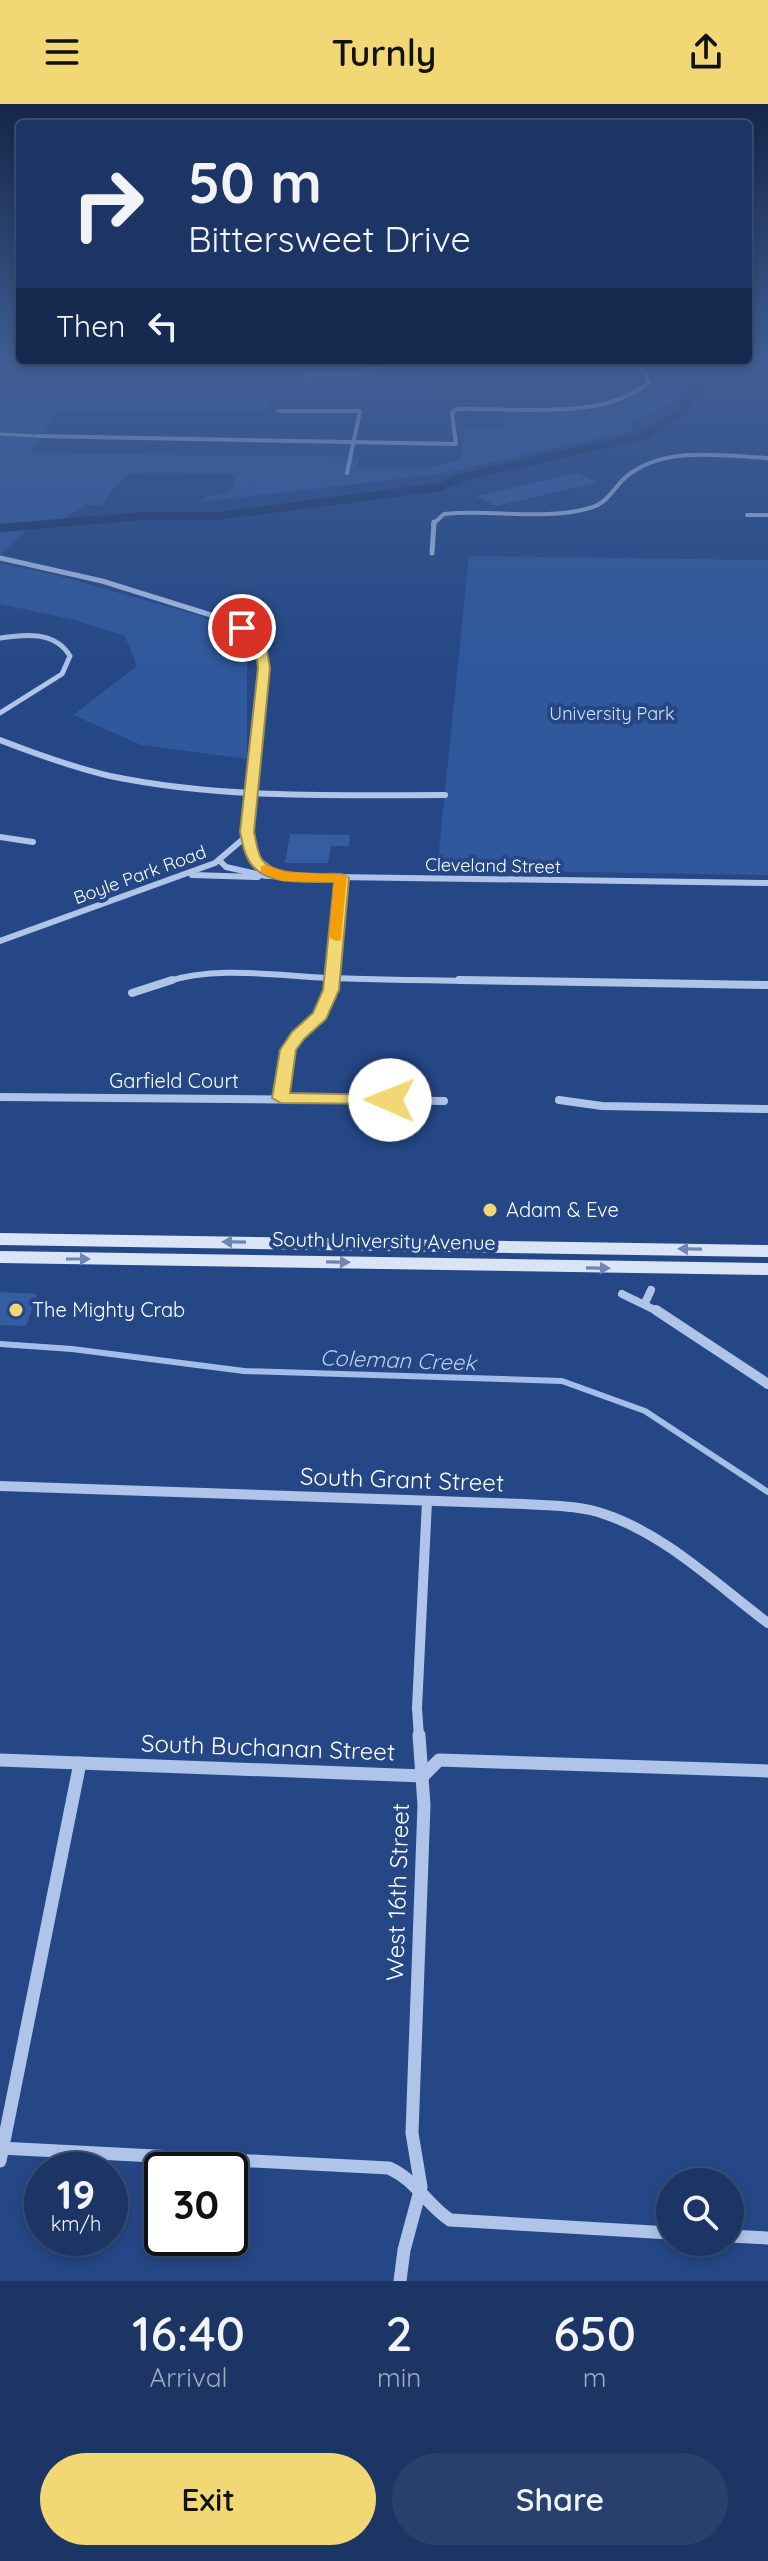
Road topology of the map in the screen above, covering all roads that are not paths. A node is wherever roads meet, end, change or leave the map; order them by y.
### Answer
1 (348, 469) edge
2 (641, 469) edge
3 (347, 473) dead end
4 (747, 515) dead end
5 (768, 515) edge
6 (432, 553) dead end
7 (0, 558) edge
8 (0, 638) edge
9 (0, 713) edge
10 (0, 740) edge
11 (253, 793) junction
12 (445, 795) dead end
13 (247, 832) junction
14 (0, 837) edge
15 (33, 842) dead end
16 (220, 861) junction
17 (266, 876) junction
18 (175, 877) junction
19 (282, 877) junction
20 (342, 878) junction
21 (768, 883) edge
22 (0, 941) edge
23 (332, 978) junction
24 (768, 985) edge
25 (132, 993) dead end
26 (0, 1097) edge
27 (281, 1098) junction
28 (559, 1100) dead end
29 (444, 1101) dead end
30 (768, 1109) edge
31 (0, 1239) edge
32 (768, 1251) edge
33 (0, 1257) edge
34 (768, 1269) edge
35 (651, 1290) dead end
36 (622, 1294) dead end
37 (645, 1303) junction
38 (768, 1384) edge
39 (0, 1486) edge
40 (427, 1501) junction
41 (768, 1623) edge
42 (0, 1760) edge
43 (80, 1763) junction
44 (768, 1771) edge
45 (423, 1776) junction
46 (1, 2152) edge
47 (421, 2187) junction
48 (656, 2232) edge
49 (744, 2237) edge
50 (768, 2238) edge
51 (400, 2281) edge

1 - 3 street
2 - 6 street
4 - 5 street
7 - 11 street
8 - 9 street
10 - 11 street
11 - 12 street
11 - 13 street
13 - 16 street, Boyle Park Road
13 - 19 street
14 - 15 street
16 - 17 street, Cleveland Street
16 - 18 street, Boyle Park Road
17 - 18 street
17 - 19 street, Cleveland Street
18 - 22 street, Boyle Park Road
19 - 20 street, Cleveland Street
20 - 21 street, Cleveland Street
20 - 23 street
23 - 24 street
23 - 25 street
23 - 27 street
26 - 27 street, Garfield Court
27 - 29 street, Garfield Court
28 - 30 street
32 -> 31 main road, South University Avenue
33 -> 34 main road, South University Avenue
35 - 37 street
36 - 37 street
37 - 38 street
39 - 40 street, South Grant Street
40 - 41 street, South Grant Street
40 - 45 street, West 16th Street
42 - 43 street, South Buchanan Street
43 - 45 street, South Buchanan Street
43 - 46 street
44 - 45 street, South Buchanan Street
45 - 47 street, West 16th Street
46 - 47 street
47 - 48 street
47 - 51 street, West 16th Street
49 - 50 street

